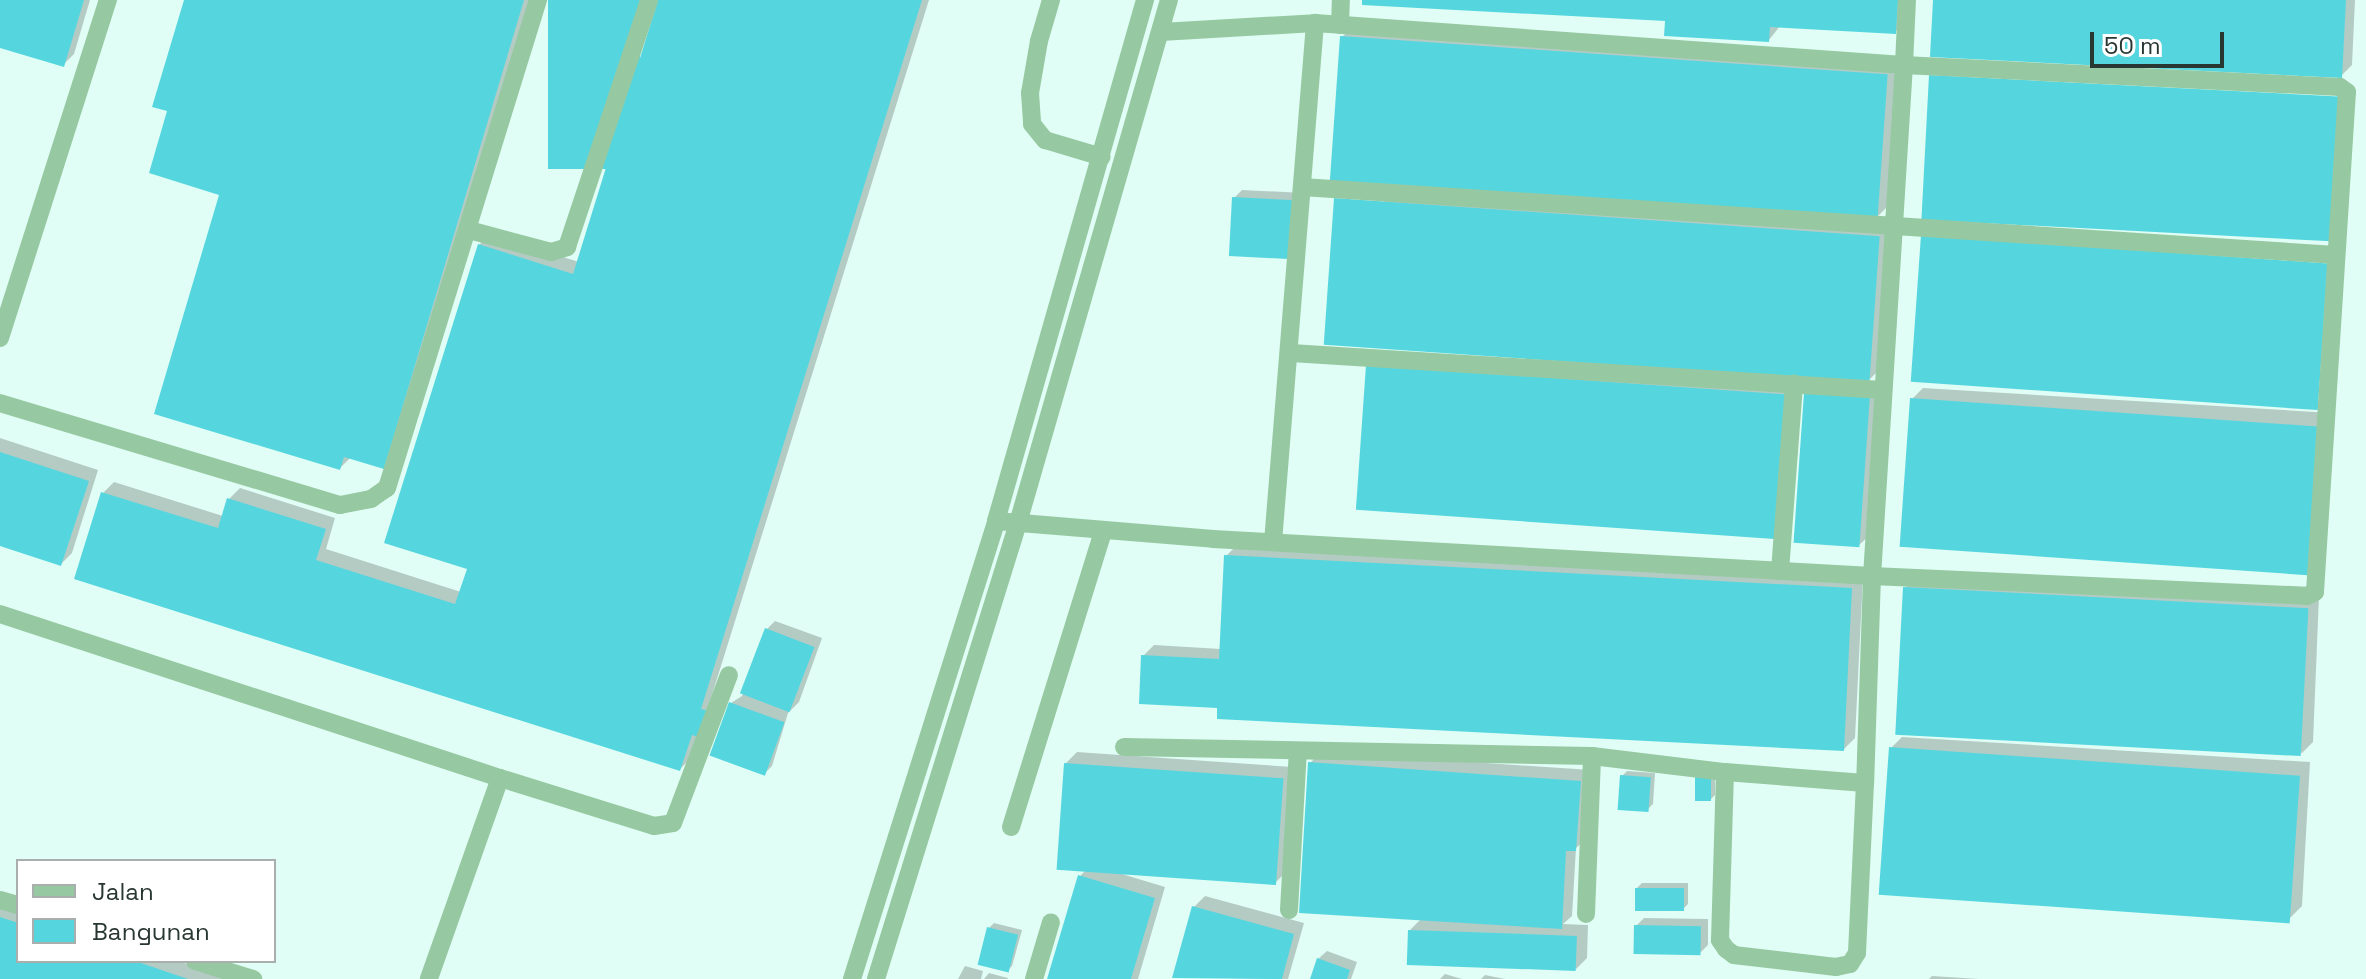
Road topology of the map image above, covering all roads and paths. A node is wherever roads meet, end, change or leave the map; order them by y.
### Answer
1 (108, 0) edge
2 (538, 0) edge
3 (649, 0) edge
4 (1051, 0) edge
5 (1145, 0) edge
6 (1169, 0) edge
7 (1341, 0) edge
8 (1907, 0) edge
9 (1315, 23) junction
10 (1340, 25) junction
11 (1161, 32) junction
12 (1904, 65) junction
13 (1102, 157) junction
14 (1302, 187) junction
15 (1891, 227) junction
16 (469, 230) junction
17 (2336, 255) junction
18 (0, 338) edge
19 (1291, 353) junction
20 (1794, 384) junction
21 (1883, 390) junction
22 (0, 403) edge
23 (996, 521) junction
24 (1018, 523) junction
25 (1103, 532) junction
26 (1273, 542) junction
27 (1780, 571) junction
28 (1872, 576) junction
29 (0, 614) edge
30 (729, 675) dead end
31 (1124, 747) dead end
32 (1298, 751) junction
33 (1592, 756) junction
34 (1725, 772) junction
35 (500, 778) junction
36 (1865, 783) junction
37 (1011, 827) dead end
38 (1289, 910) dead end
39 (1586, 914) dead end
40 (1051, 922) dead end
41 (201, 963) edge
42 (253, 979) edge
43 (429, 979) edge
44 (852, 979) edge
45 (876, 979) edge
46 (1034, 979) edge

1 - 18 street
2 - 16 street
3 - 16 street
4 - 13 street
5 - 13 street
6 - 11 street
7 - 10 street
8 - 12 street
9 - 10 street
9 - 11 street
9 - 14 street
10 - 12 street
11 - 24 street
12 - 15 street
12 - 17 street
13 - 23 street
14 - 15 street
14 - 19 street
15 - 17 street
15 - 21 street
16 - 22 street
17 - 28 street
19 - 20 street
19 - 26 street
20 - 21 street
20 - 27 street
21 - 28 street
23 - 24 street
23 - 44 street
24 - 25 street
24 - 45 street
25 - 26 street
25 - 37 street
26 - 27 street
27 - 28 street
28 - 36 street
29 - 35 street
30 - 35 street
31 - 32 street
32 - 33 street
32 - 38 street
33 - 34 street
33 - 39 street
34 - 36 street
34 - 36 street
35 - 43 street
40 - 46 street
41 - 42 street

